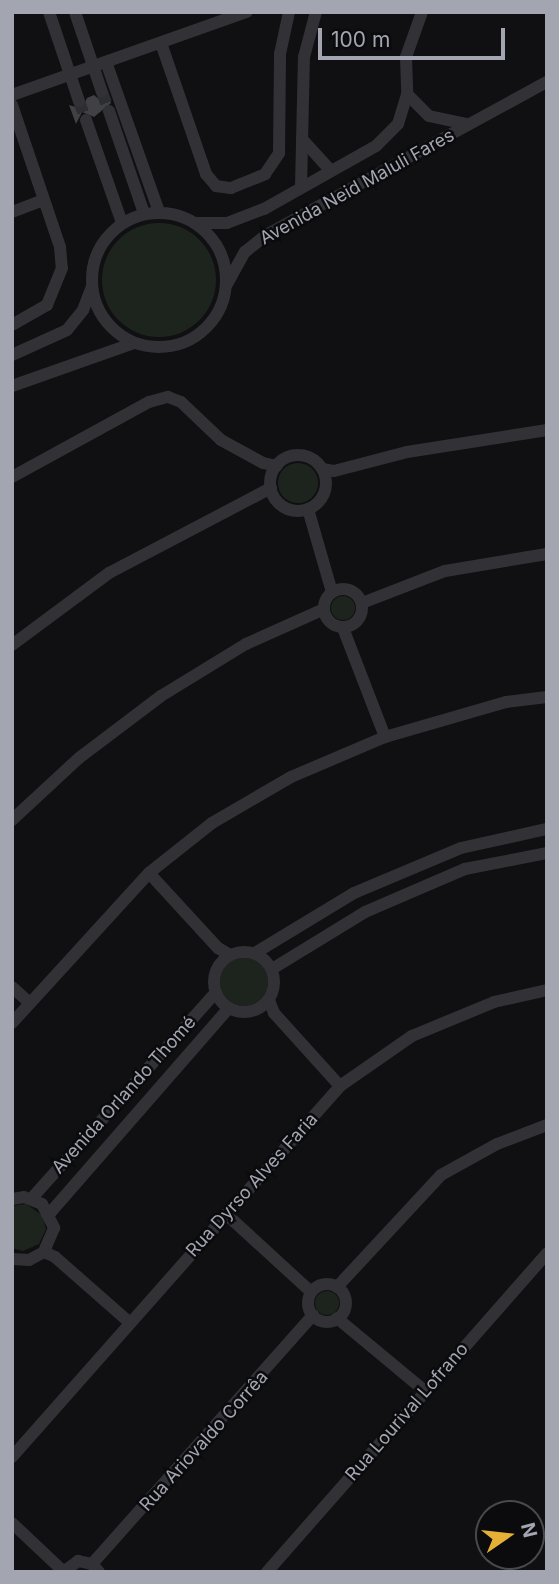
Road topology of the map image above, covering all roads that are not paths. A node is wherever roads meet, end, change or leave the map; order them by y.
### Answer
1 (49, 12) edge
2 (75, 12) edge
3 (247, 12) edge
4 (289, 12) edge
5 (316, 12) edge
6 (422, 12) edge
7 (161, 43) junction
8 (106, 62) junction
9 (93, 66) junction
10 (70, 75) junction
11 (547, 82) edge
12 (102, 92) tunnel mouth
13 (407, 94) junction
14 (12, 95) edge
15 (79, 101) tunnel mouth
16 (12, 105) edge
17 (109, 111) tunnel mouth
18 (86, 120) tunnel mouth
19 (470, 124) junction
20 (302, 138) junction
21 (331, 171) junction
22 (300, 187) junction
23 (44, 200) junction
24 (12, 212) edge
25 (159, 212) junction
26 (144, 213) junction
27 (122, 223) junction
28 (195, 223) junction
29 (92, 287) junction
30 (226, 287) junction
31 (12, 325) edge
32 (134, 343) junction
33 (12, 355) edge
34 (12, 386) edge
35 (547, 430) edge
36 (327, 473) junction
37 (12, 477) edge
38 (271, 485) junction
39 (306, 513) junction
40 (547, 554) edge
41 (334, 587) junction
42 (364, 599) junction
43 (324, 613) junction
44 (347, 627) junction
45 (12, 645) edge
46 (547, 697) edge
47 (385, 737) junction
48 (12, 820) edge
49 (547, 829) edge
50 (547, 853) edge
51 (149, 873) junction
52 (256, 953) junction
53 (223, 954) junction
54 (272, 969) junction
55 (12, 987) edge
56 (547, 990) edge
57 (216, 992) junction
58 (30, 1003) junction
59 (269, 1006) junction
60 (229, 1008) junction
61 (12, 1023) edge
62 (340, 1086) junction
63 (547, 1125) edge
64 (32, 1198) junction
65 (12, 1199) edge
66 (50, 1213) junction
67 (226, 1214) junction
68 (50, 1251) junction
69 (547, 1253) edge
70 (12, 1259) edge
71 (341, 1287) junction
72 (311, 1288) junction
73 (313, 1318) junction
74 (342, 1318) junction
75 (130, 1324) junction
76 (425, 1391) junction
77 (12, 1457) edge
78 (12, 1523) edge
79 (96, 1566) edge
80 (63, 1569) edge
81 (267, 1572) edge

1 - 10 street
2 - 9 street
3 - 7 street
4 - 7 street
5 - 20 street
6 - 13 street, Avenida Neid Maluli Fares
7 - 8 street
8 - 9 street
8 - 25 street
9 - 10 street
9 - 12 street
10 - 14 street
10 - 15 street
11 - 19 street, Avenida Neid Maluli Fares
13 - 19 street, Avenida Neid Maluli Fares
13 - 21 street, Avenida Neid Maluli Fares
16 - 23 street
17 - 26 street
18 - 27 street
19 - 30 street, Avenida Neid Maluli Fares
20 - 21 street
20 - 22 street
21 - 22 street, Avenida Neid Maluli Fares
22 - 28 street, Avenida Neid Maluli Fares
23 - 24 street
23 - 31 street
25 - 26 street
25 - 28 street
26 - 27 street
27 - 29 street
28 - 30 street
29 - 32 street
29 - 33 street
30 - 32 street
32 - 34 street
35 - 36 street
36 - 38 street
36 - 39 street
37 - 38 street
38 - 39 street
38 - 45 street
39 - 41 street
40 - 42 street
41 - 42 street
41 - 43 street
42 - 44 street
43 - 44 street
43 - 48 street
44 - 47 street
46 - 47 street
47 - 51 street
49 - 52 street
50 - 54 street
51 - 53 street
51 - 58 street
52 - 53 street
52 - 54 street
53 - 57 street
54 - 59 street
55 - 58 street
56 - 62 street, Rua Dyrso Alves Faria
57 - 60 street
57 - 64 street, Avenida Orlando Thomé
58 - 61 street
59 - 60 street
59 - 62 street
60 - 66 street, Avenida Orlando Thomé
62 - 67 street, Rua Dyrso Alves Faria
63 - 71 street
64 - 65 street
64 - 66 street
66 - 68 street
67 - 72 street
67 - 75 street, Rua Dyrso Alves Faria
68 - 70 street
68 - 75 street
69 - 76 street, Rua Lourival Lofrano
71 - 72 street
71 - 74 street
72 - 73 street
73 - 74 street
73 - 79 street, Rua Ariovaldo Corrêa
74 - 76 street
75 - 77 street, Rua Dyrso Alves Faria
76 - 81 street, Rua Lourival Lofrano
78 - 80 street
79 - 80 street

